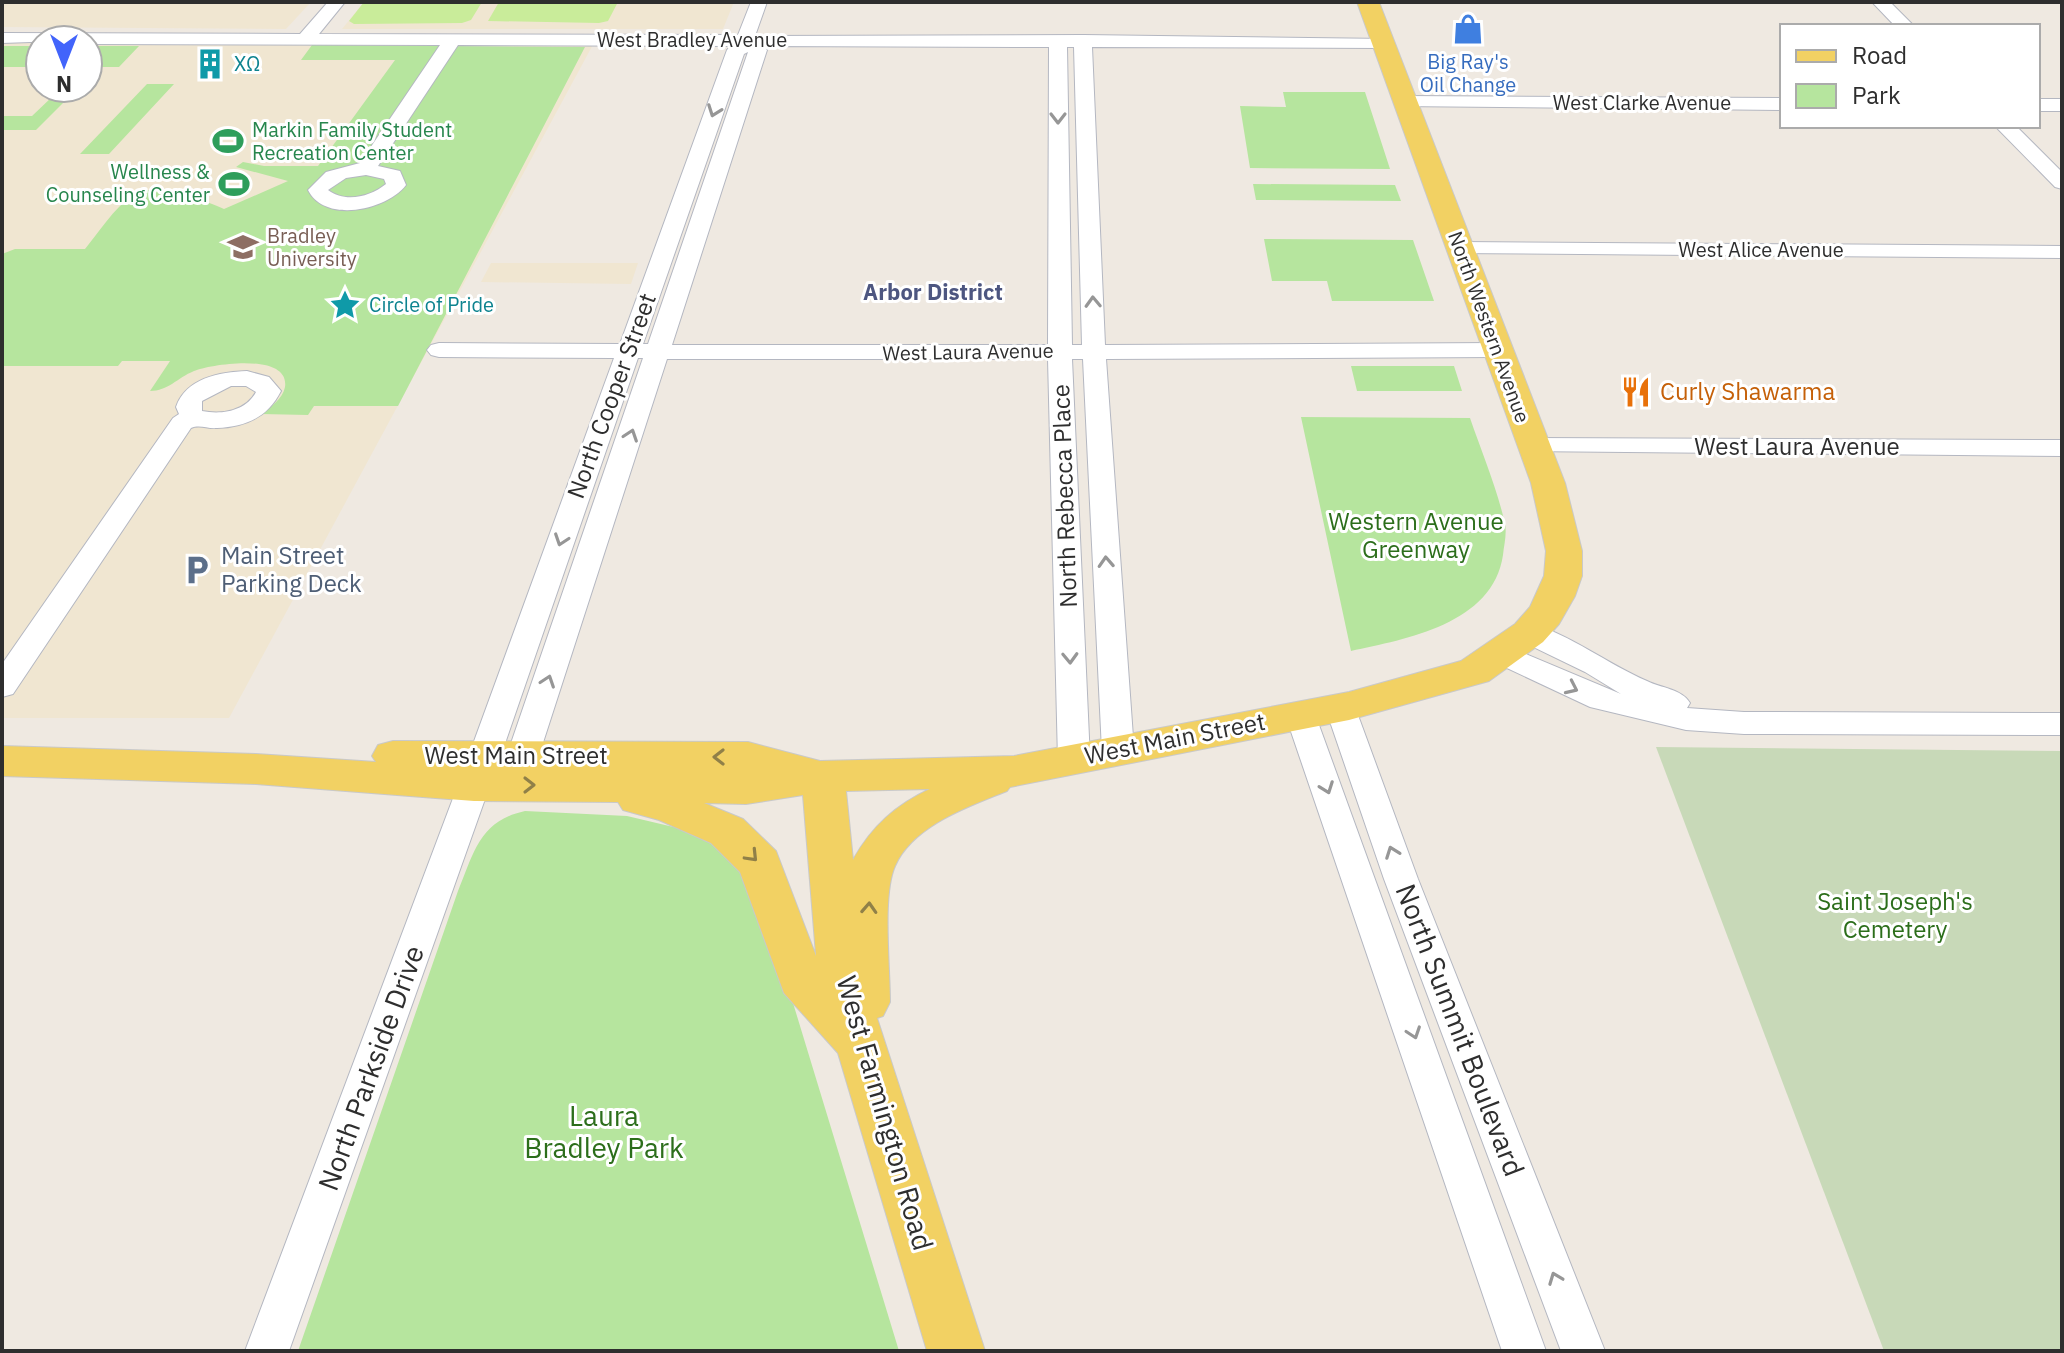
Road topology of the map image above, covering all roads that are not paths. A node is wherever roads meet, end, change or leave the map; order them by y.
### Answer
1 (337, 2) edge
2 (759, 2) edge
3 (1368, 2) edge
4 (1880, 2) edge
5 (1903, 24) edge
6 (2, 38) edge
7 (305, 39) junction
8 (452, 40) junction
9 (1070, 40) junction
10 (1382, 43) junction
11 (747, 44) junction
12 (1405, 102) junction
13 (1780, 104) edge
14 (2040, 105) edge
15 (2062, 105) edge
16 (2007, 128) edge
17 (366, 169) dead end
18 (2062, 183) edge
19 (1460, 248) junction
20 (2062, 252) edge
21 (439, 350) dead end
22 (1497, 350) junction
23 (1060, 351) junction
24 (1094, 351) junction
25 (627, 352) junction
26 (659, 353) junction
27 (193, 417) dead end
28 (1533, 446) junction
29 (2062, 448) edge
30 (1515, 644) junction
31 (2, 687) edge
32 (1340, 707) junction
33 (1300, 714) junction
34 (2062, 724) edge
35 (1118, 751) junction
36 (1074, 760) junction
37 (2, 761) edge
38 (494, 765) junction
39 (1014, 771) junction
40 (823, 776) junction
41 (580, 785) junction
42 (858, 1041) junction
43 (267, 1351) edge
44 (956, 1351) edge
45 (1524, 1351) edge
46 (1583, 1351) edge

1 - 7 street
2 - 11 street, North Cooper Street
3 - 10 main road, North Western Avenue
4 - 5 street
6 - 7 street, West Bradley Avenue
7 - 8 street, West Bradley Avenue
8 - 11 street, West Bradley Avenue
8 - 17 street
9 - 10 street, West Bradley Avenue
9 - 11 street, West Bradley Avenue
9 -> 23 street, North Rebecca Place
24 -> 9 street, North Rebecca Place
10 - 12 main road, North Western Avenue
11 -> 25 street, North Cooper Street
11 - 26 street, North Cooper Street
12 - 13 street, West Clarke Avenue
12 - 19 main road, North Western Avenue
14 - 15 street
16 - 18 street
19 - 20 street, West Alice Avenue
19 - 22 main road, North Western Avenue
21 - 25 street, West Laura Avenue
22 - 24 street, West Laura Avenue
22 - 28 main road, North Western Avenue
23 - 24 street, West Laura Avenue
23 - 26 street, West Laura Avenue
23 -> 36 street, North Rebecca Place
35 -> 24 street, North Rebecca Place
25 - 26 street, West Laura Avenue
25 -> 38 street, North Cooper Street
38 -> 26 street, North Cooper Street
27 - 31 street
28 - 29 street, West Laura Avenue
28 - 30 main road, North Western Avenue
30 - 32 main road, West Main Street
30 - 34 street
32 - 33 main road, West Main Street
46 -> 32 street, North Summit Boulevard
33 - 35 main road, West Main Street
33 -> 45 street, North Summit Boulevard
35 - 36 main road, West Main Street
36 - 39 main road, West Main Street
37 - 38 main road, West Main Street
40 -> 38 main road, West Main Street
38 -> 41 main road, West Main Street
38 - 43 street, North Parkside Drive
39 - 40 main road, West Main Street
42 -> 39 main road
40 - 41 main road, West Main Street
40 - 42 main road, West Farmington Road
41 -> 42 main road
42 - 44 main road, West Farmington Road

